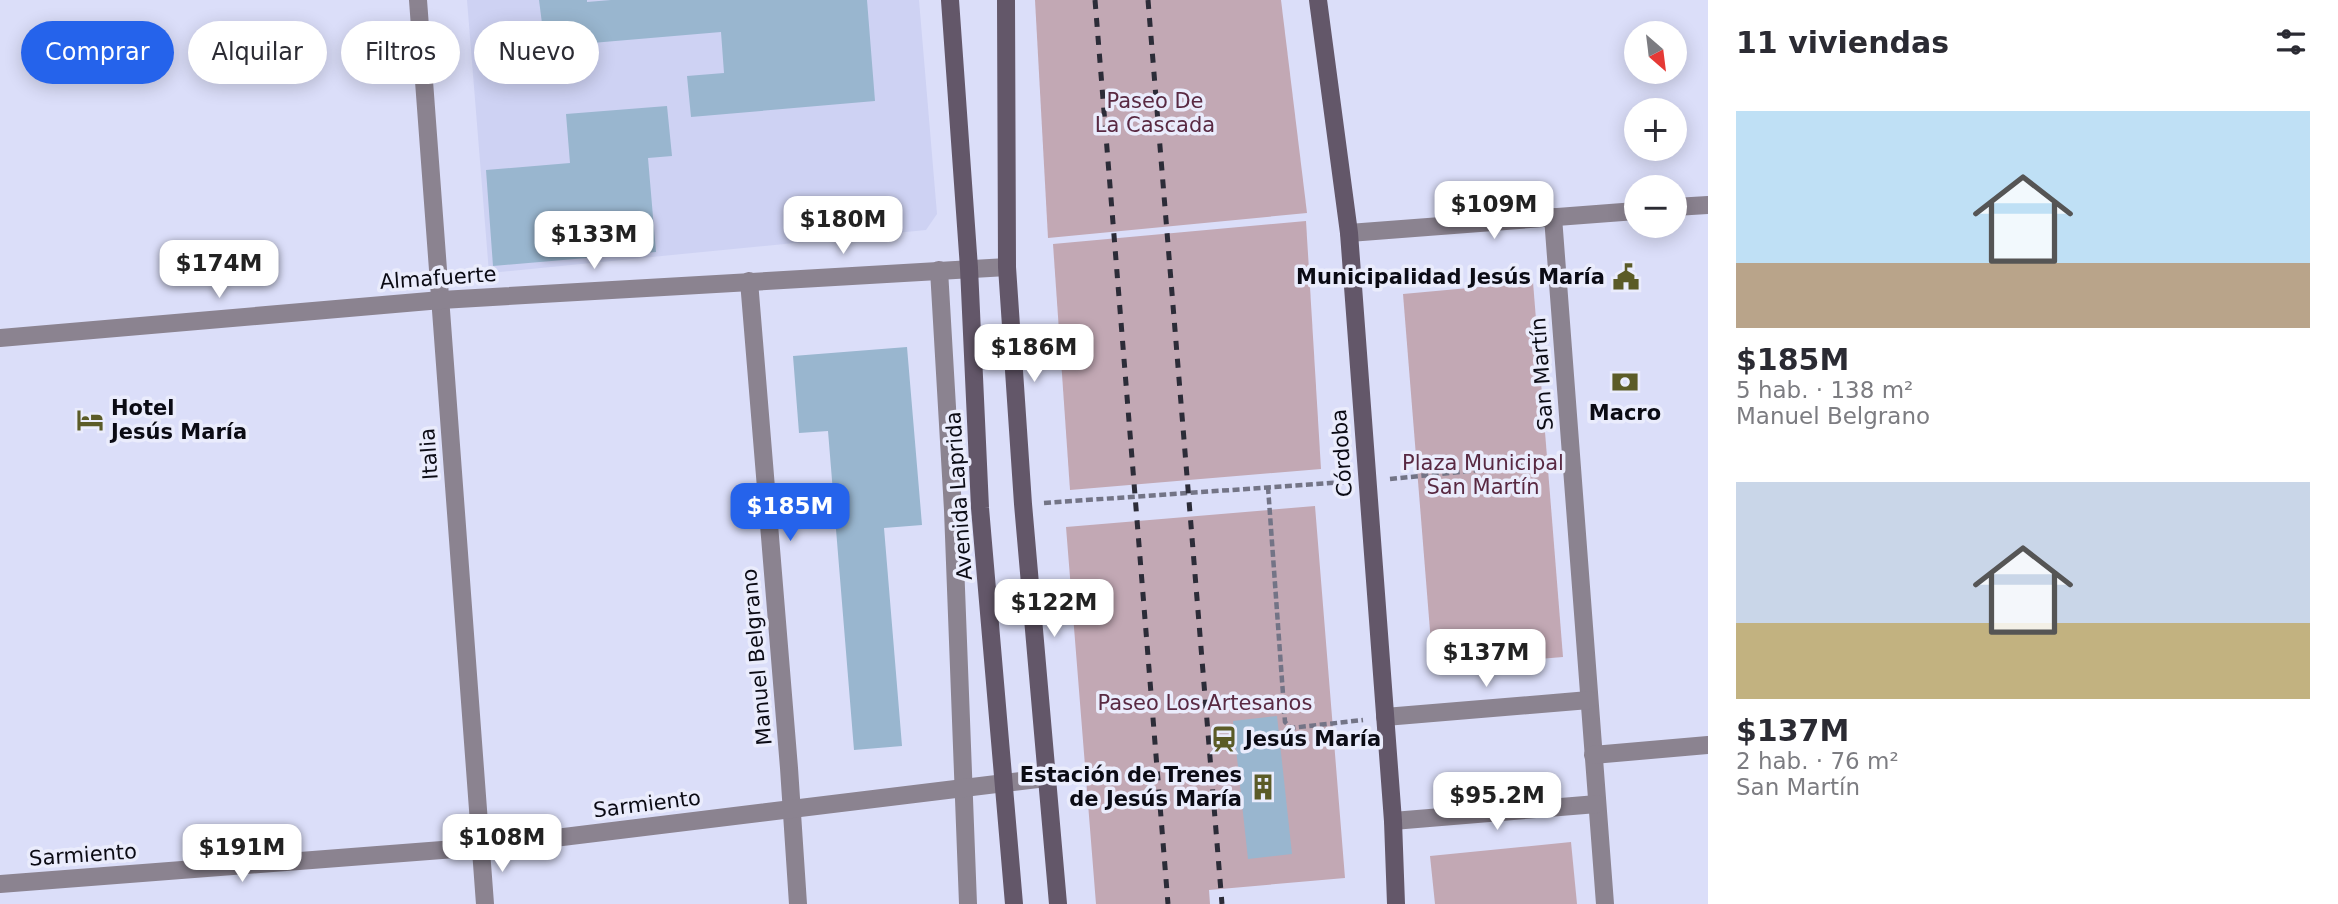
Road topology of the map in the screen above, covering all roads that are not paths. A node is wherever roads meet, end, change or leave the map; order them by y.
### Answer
1 (418, 0) edge
2 (950, 0) edge
3 (1006, 0) edge
4 (1318, 0) edge
5 (1708, 205) edge
6 (1687, 206) edge
7 (1624, 212) edge
8 (1553, 217) junction
9 (1349, 233) junction
10 (1007, 267) junction
11 (969, 268) junction
12 (939, 270) junction
13 (748, 281) junction
14 (441, 300) junction
15 (0, 338) edge
16 (1590, 700) junction
17 (1385, 717) junction
18 (1708, 745) edge
19 (1593, 755) junction
20 (1046, 778) junction
21 (1005, 782) junction
22 (962, 787) junction
23 (1597, 804) junction
24 (792, 809) junction
25 (1393, 821) junction
26 (481, 847) junction
27 (0, 884) edge
28 (485, 904) edge
29 (798, 904) edge
30 (968, 904) edge
31 (1014, 904) edge
32 (1058, 904) edge
33 (1396, 904) edge
34 (1605, 904) edge

1 - 14 street, Italia
2 - 11 main road, Avenida Laprida
3 - 10 main road
4 - 9 main road, Córdoba
5 - 6 street
7 - 8 street
8 - 9 street
8 - 16 street, San Martín
9 - 17 main road, Córdoba
10 - 11 street, Almafuerte
10 - 20 main road
11 - 12 street, Almafuerte
11 - 21 main road, Avenida Laprida
12 - 13 street, Almafuerte
12 - 22 street
13 - 14 street, Almafuerte
13 - 24 street, Manuel Belgrano
14 - 15 street, Almafuerte
14 - 26 street, Italia
16 - 17 street
16 - 19 street, San Martín
17 - 25 main road, Córdoba
18 - 19 street
19 - 23 street, San Martín
20 - 21 street, Sarmiento
20 - 32 main road
21 - 22 street, Sarmiento
21 - 31 main road, Avenida Laprida
22 - 24 street, Sarmiento
22 - 30 street
23 - 25 street
23 - 34 street, San Martín
24 - 26 street, Sarmiento
24 - 29 street, Manuel Belgrano
25 - 33 main road, Córdoba
26 - 27 street, Sarmiento
26 - 28 street, Italia

